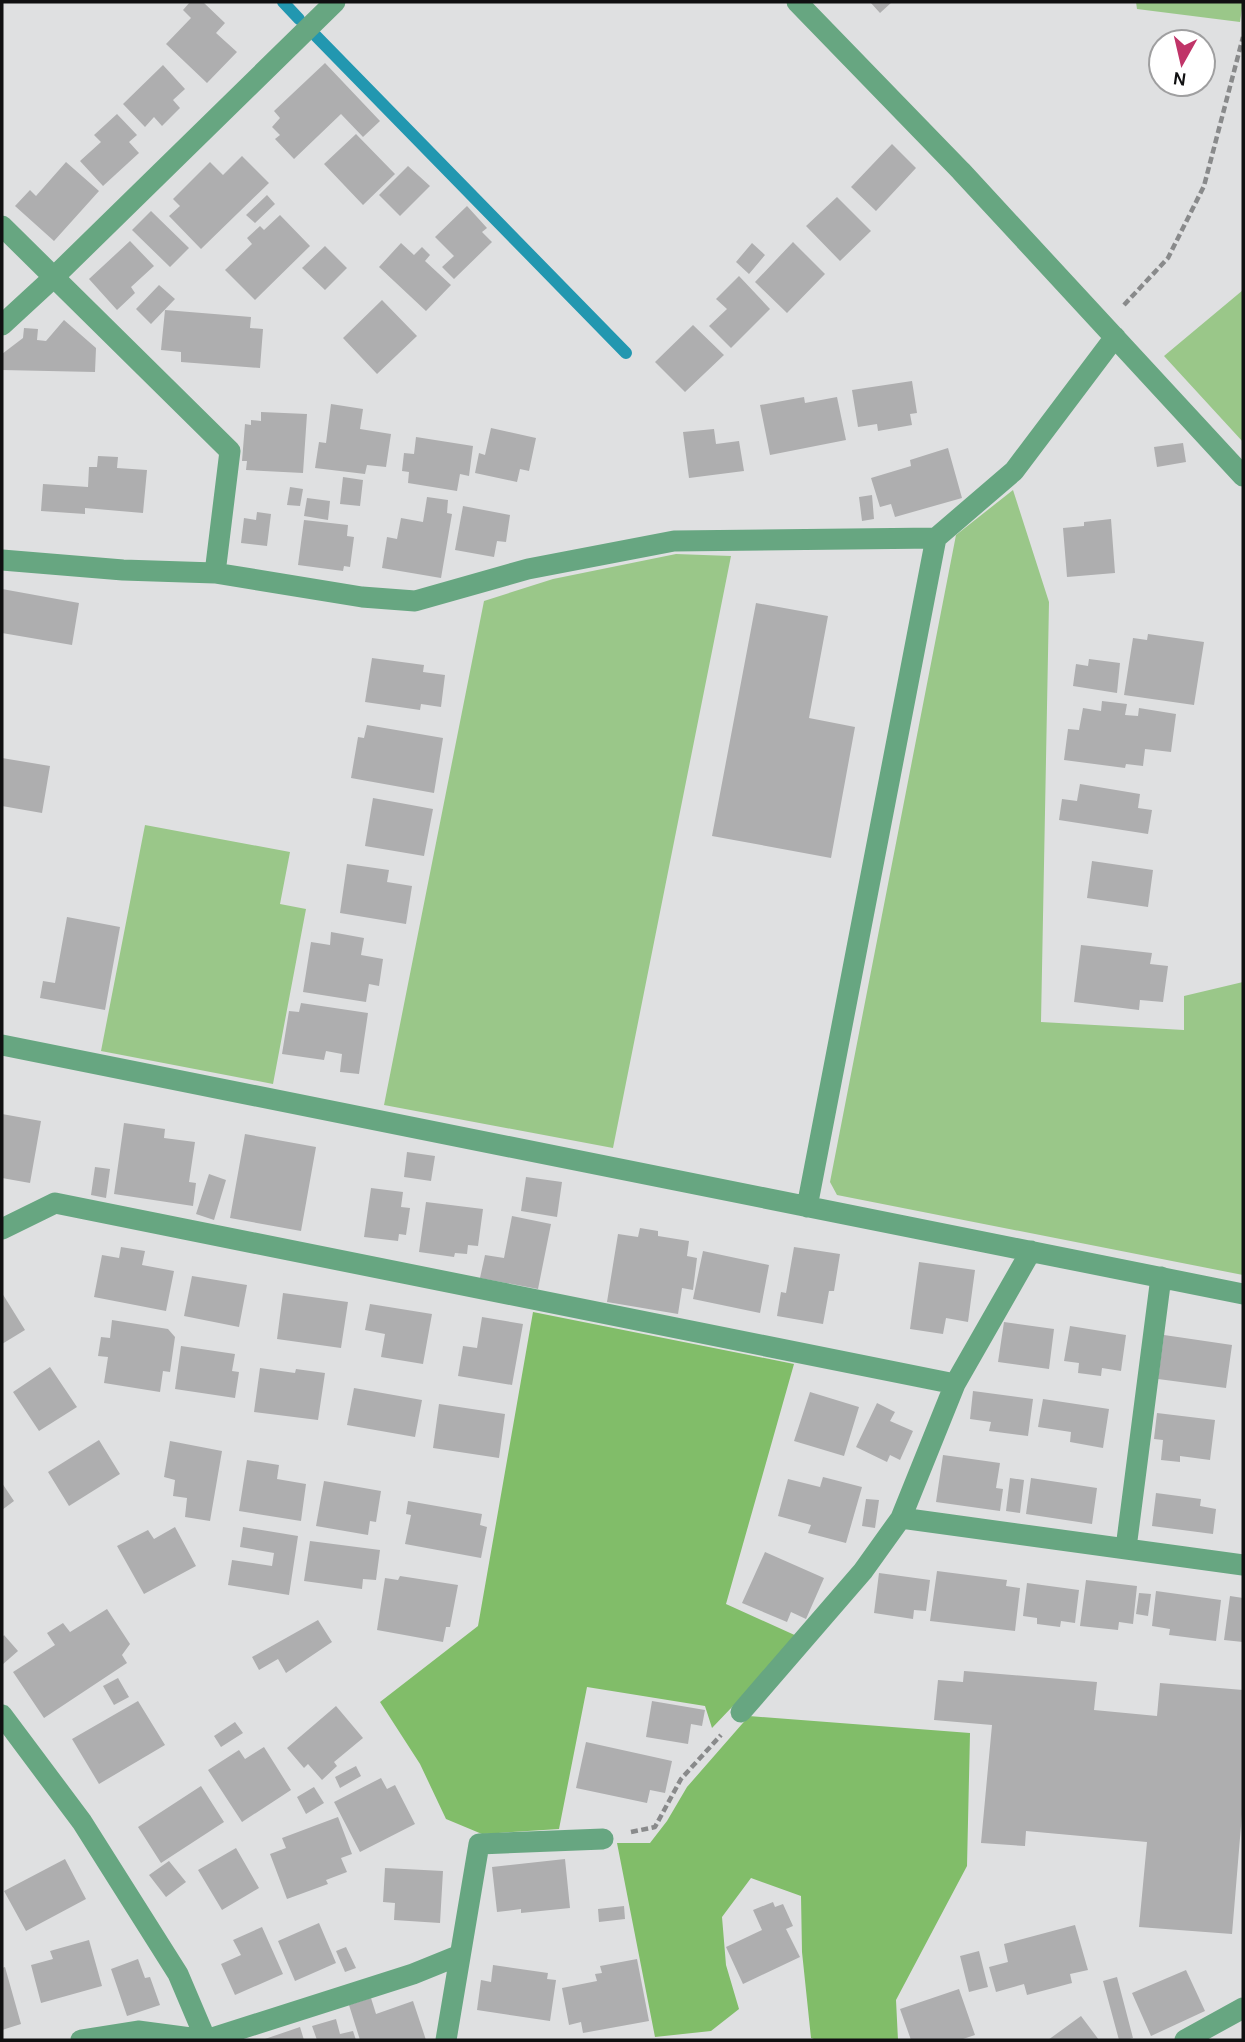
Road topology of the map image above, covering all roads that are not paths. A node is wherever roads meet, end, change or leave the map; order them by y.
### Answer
1 (335, 2) edge
2 (797, 2) edge
3 (2, 226) edge
4 (53, 278) junction
5 (2, 325) edge
6 (1110, 332) junction
7 (1243, 476) edge
8 (936, 538) junction
9 (2, 560) edge
10 (215, 572) junction
11 (2, 1045) edge
12 (807, 1207) junction
13 (2, 1229) edge
14 (1031, 1251) junction
15 (1161, 1277) junction
16 (1243, 1294) edge
17 (955, 1384) junction
18 (901, 1518) junction
19 (1126, 1549) junction
20 (1243, 1565) edge
21 (741, 1712) road end
22 (2, 1716) edge
23 (603, 1839) road end
24 (460, 1955) junction
25 (1243, 2008) edge
26 (80, 2040) edge
27 (206, 2040) edge
28 (446, 2040) edge
29 (1185, 2040) edge

1 - 4 street
2 - 6 street
3 - 4 street
4 - 5 street
4 - 10 street
6 - 7 street
6 - 8 street
8 - 10 street
8 - 12 street
9 - 10 street
11 - 12 street
12 - 14 street
13 - 17 street
14 - 15 street
14 - 17 street
15 - 16 street
15 - 19 street
17 - 18 street
18 - 19 street
18 - 21 street
19 - 20 street
22 - 27 street
23 - 24 street
24 - 27 street
24 - 28 street
25 - 29 street
26 - 27 street

